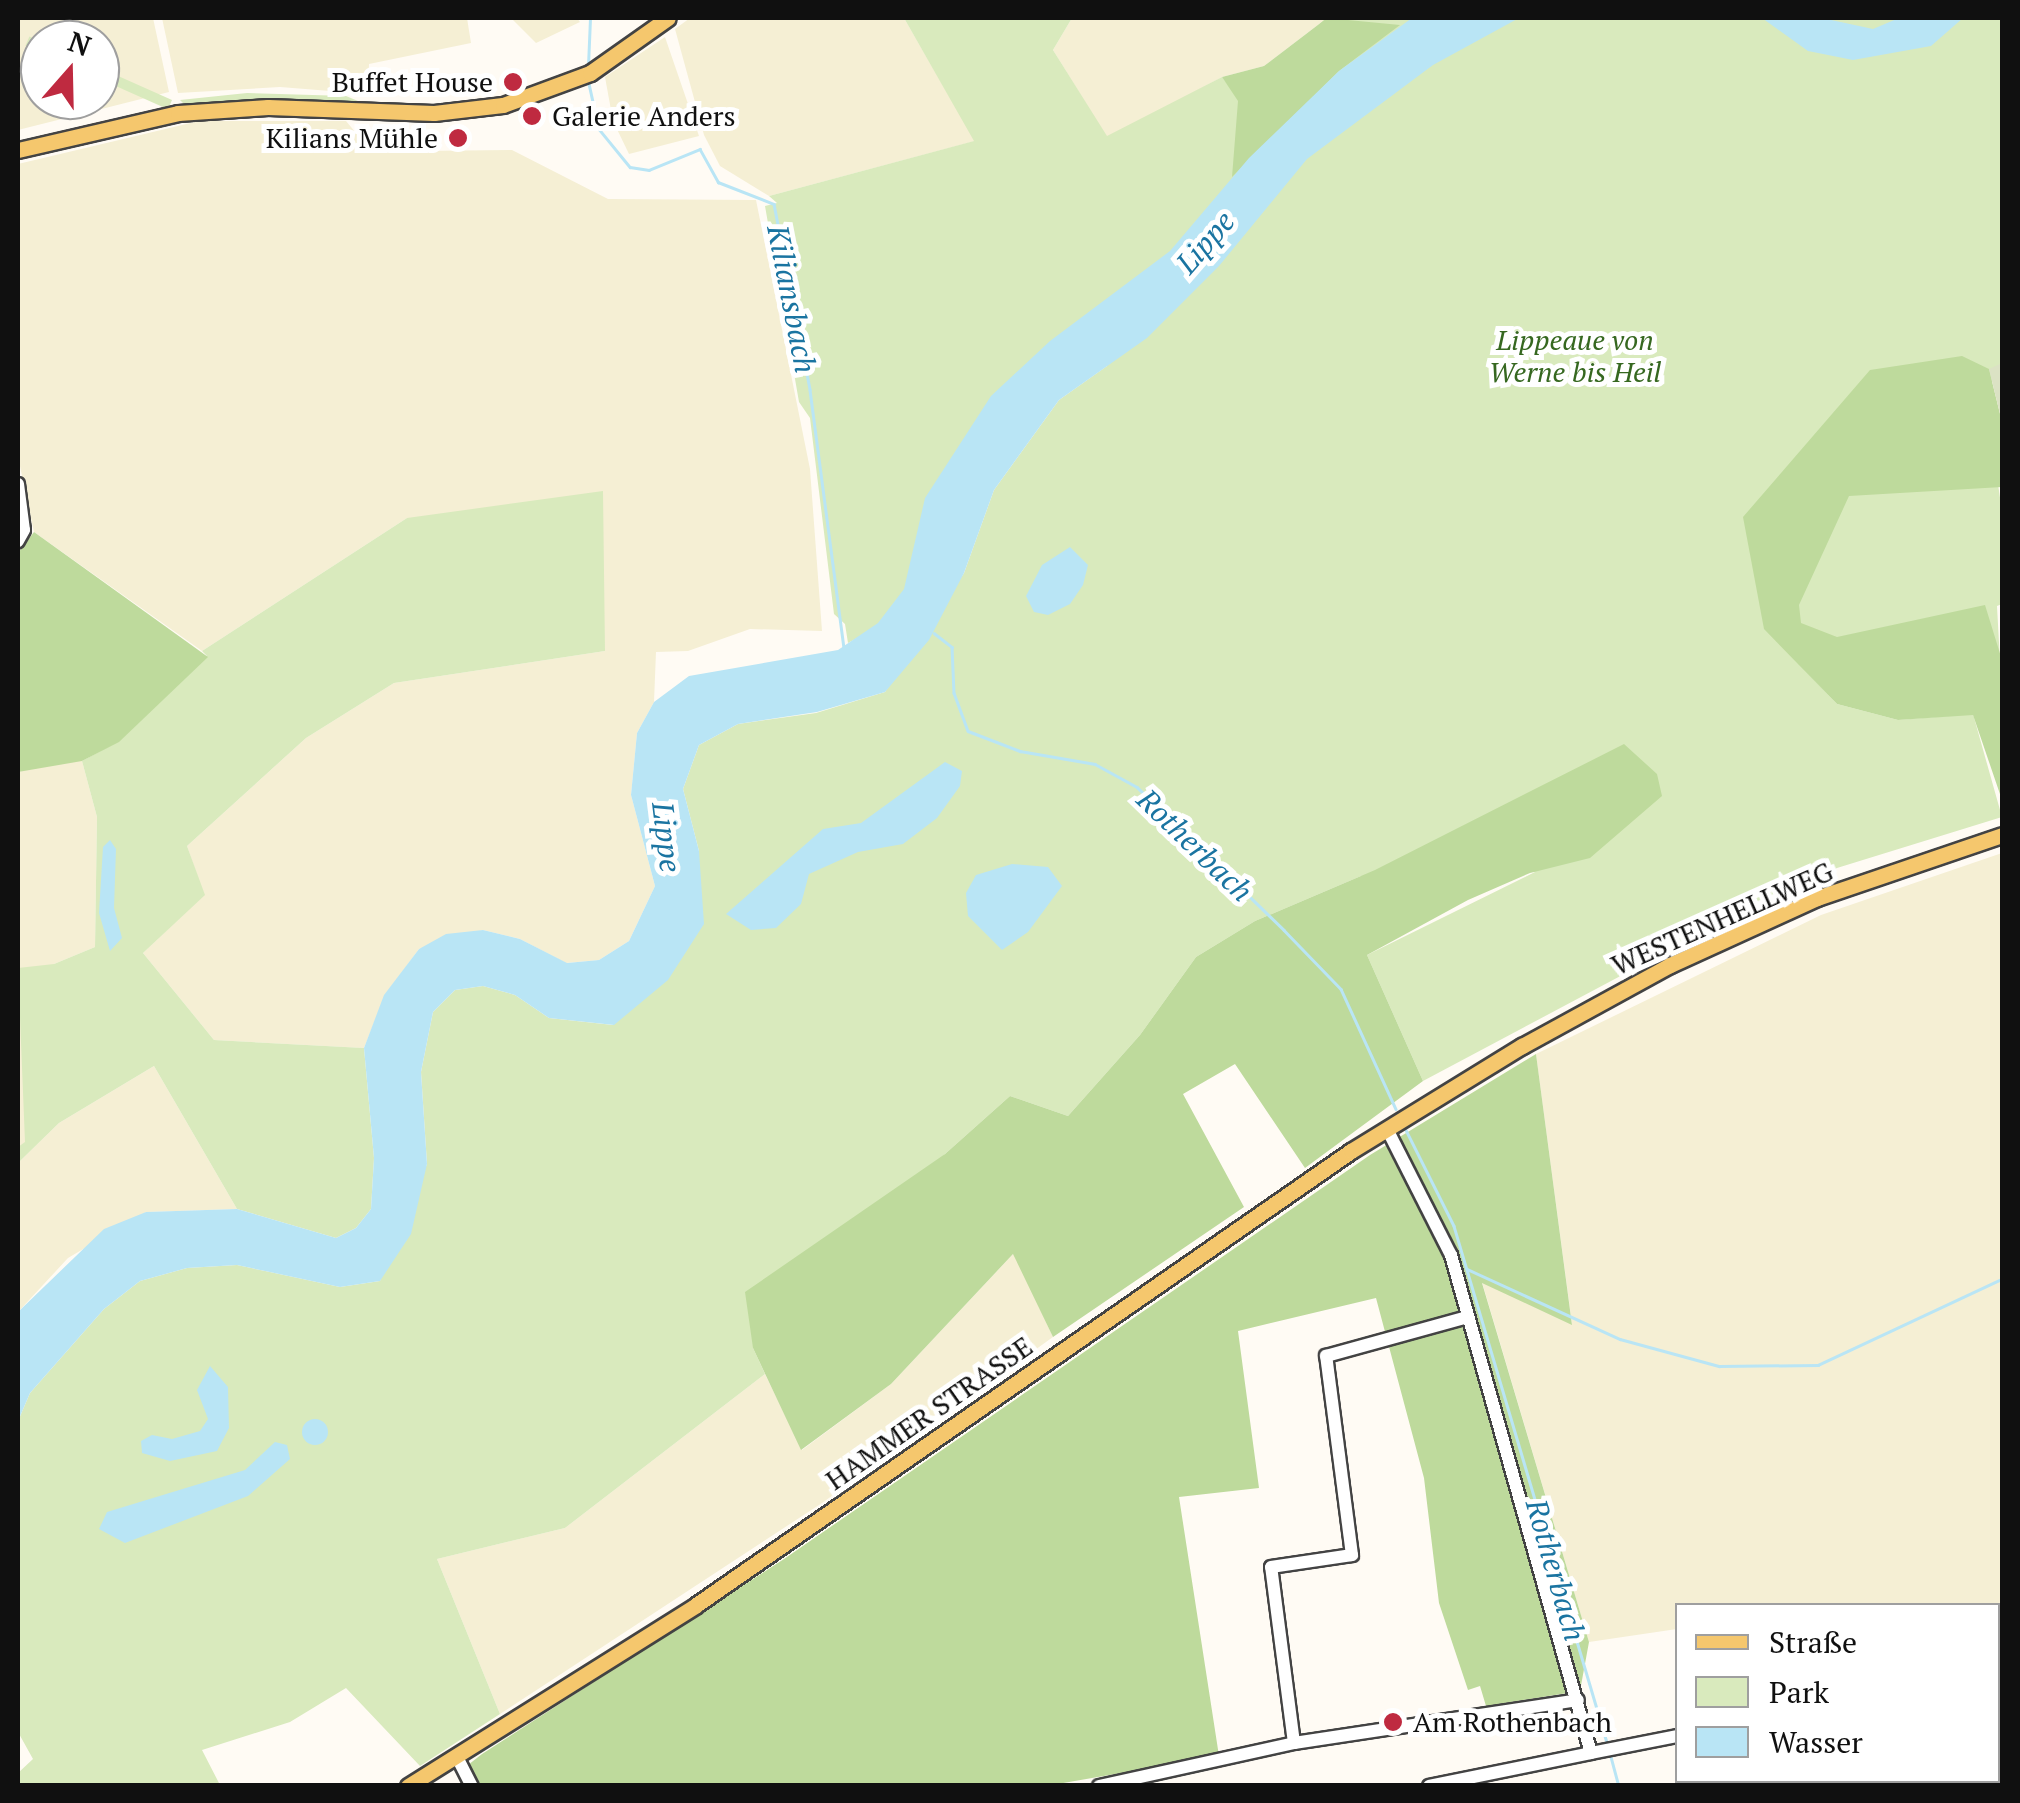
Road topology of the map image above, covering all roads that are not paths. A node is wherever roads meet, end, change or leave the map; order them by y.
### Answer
1 (668, 18) edge
2 (18, 150) edge
3 (18, 484) edge
4 (18, 541) edge
5 (2002, 835) edge
6 (1474, 1074) joint
7 (1387, 1129) junction
8 (1468, 1316) junction
9 (1578, 1700) junction
10 (1675, 1737) edge
11 (1294, 1743) junction
12 (1592, 1753) junction
13 (457, 1757) junction
14 (1104, 1785) edge
15 (408, 1786) edge
16 (472, 1786) edge
17 (1429, 1786) edge

1 - 2 main road
3 - 4 street
5 - 6 main road, WESTENHELLWEG
6 - 7 main road, HAMMER STRASSE
7 - 8 street
7 - 13 main road, HAMMER STRASSE
8 - 9 street
8 - 11 street
9 - 11 street
9 - 12 street
10 - 12 street
11 - 14 street
12 - 17 street
13 - 15 main road, HAMMER STRASSE
13 - 16 street

